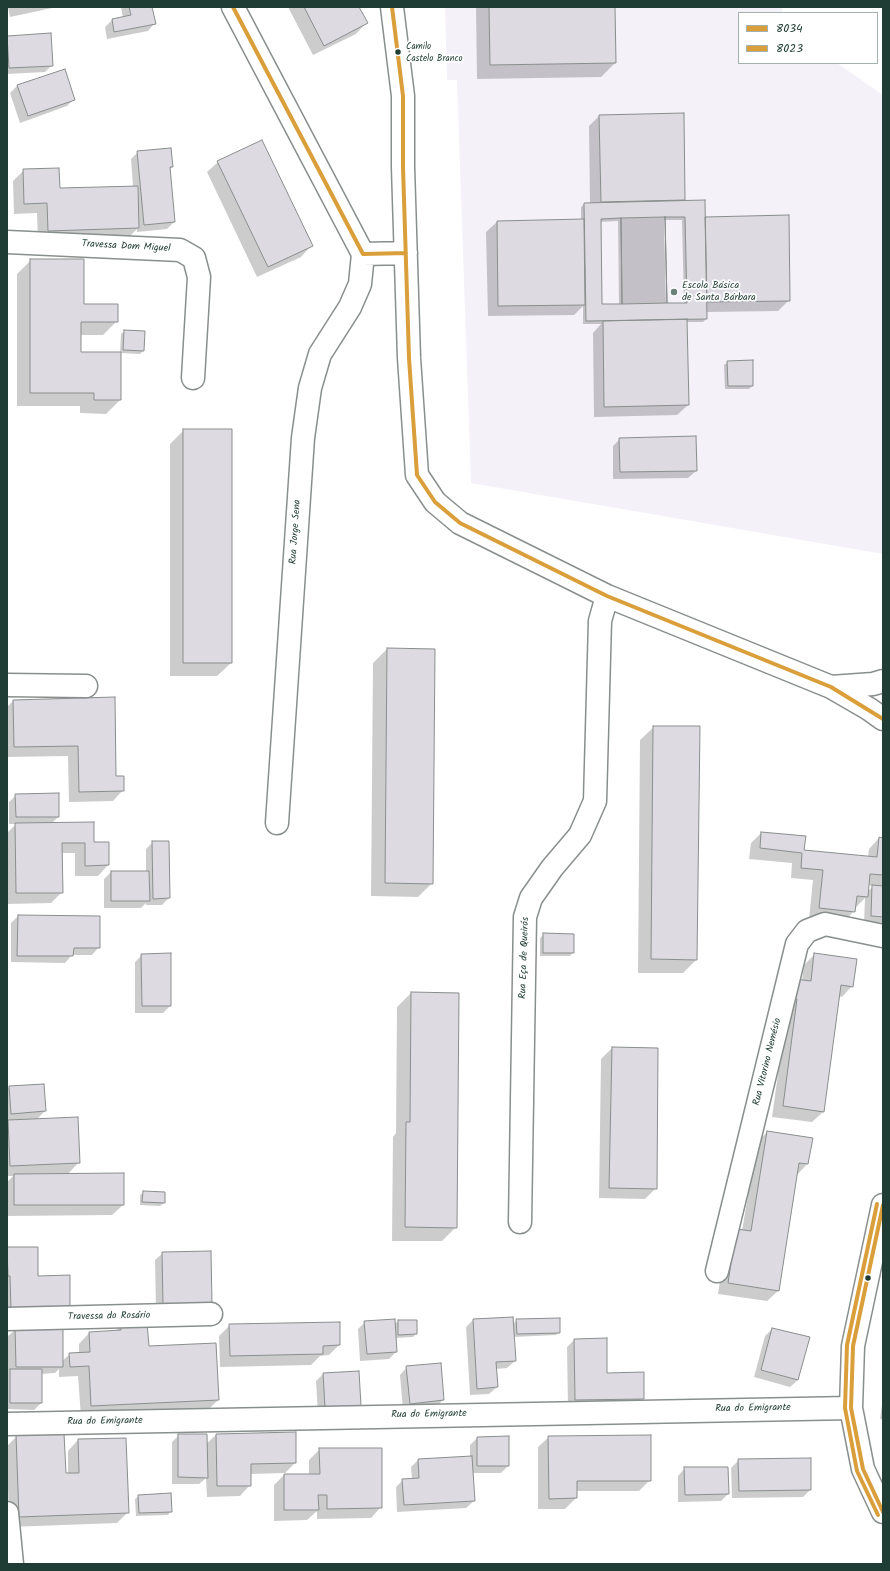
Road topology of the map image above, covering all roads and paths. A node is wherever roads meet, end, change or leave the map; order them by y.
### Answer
1 (233, 7) edge
2 (392, 7) edge
3 (7, 242) edge
4 (406, 253) junction
5 (363, 254) junction
6 (193, 378) dead end
7 (607, 596) junction
8 (883, 681) edge
9 (7, 685) edge
10 (86, 686) dead end
11 (831, 687) junction
12 (883, 719) edge
13 (277, 823) dead end
14 (883, 936) edge
15 (883, 1205) edge
16 (520, 1222) dead end
17 (717, 1271) dead end
18 (211, 1314) dead end
19 (7, 1319) edge
20 (850, 1408) junction
21 (7, 1424) edge
22 (883, 1512) edge
23 (7, 1513) edge
24 (12, 1564) edge

1 - 5 street
2 - 4 street
3 - 6 street, Travessa Dom Miguel
4 - 5 street
4 - 7 street
5 - 13 street, Rua Jorge Sena
7 - 11 street
7 - 16 street, Rua Eça de Queirós
8 - 11 street
9 - 10 street
11 - 12 street
14 - 17 street, Rua Vitorino Nemésio
15 - 20 street
18 - 19 street, Travessa do Rosário
20 - 21 street, Rua do Emigrante
20 - 22 street
23 - 24 street

